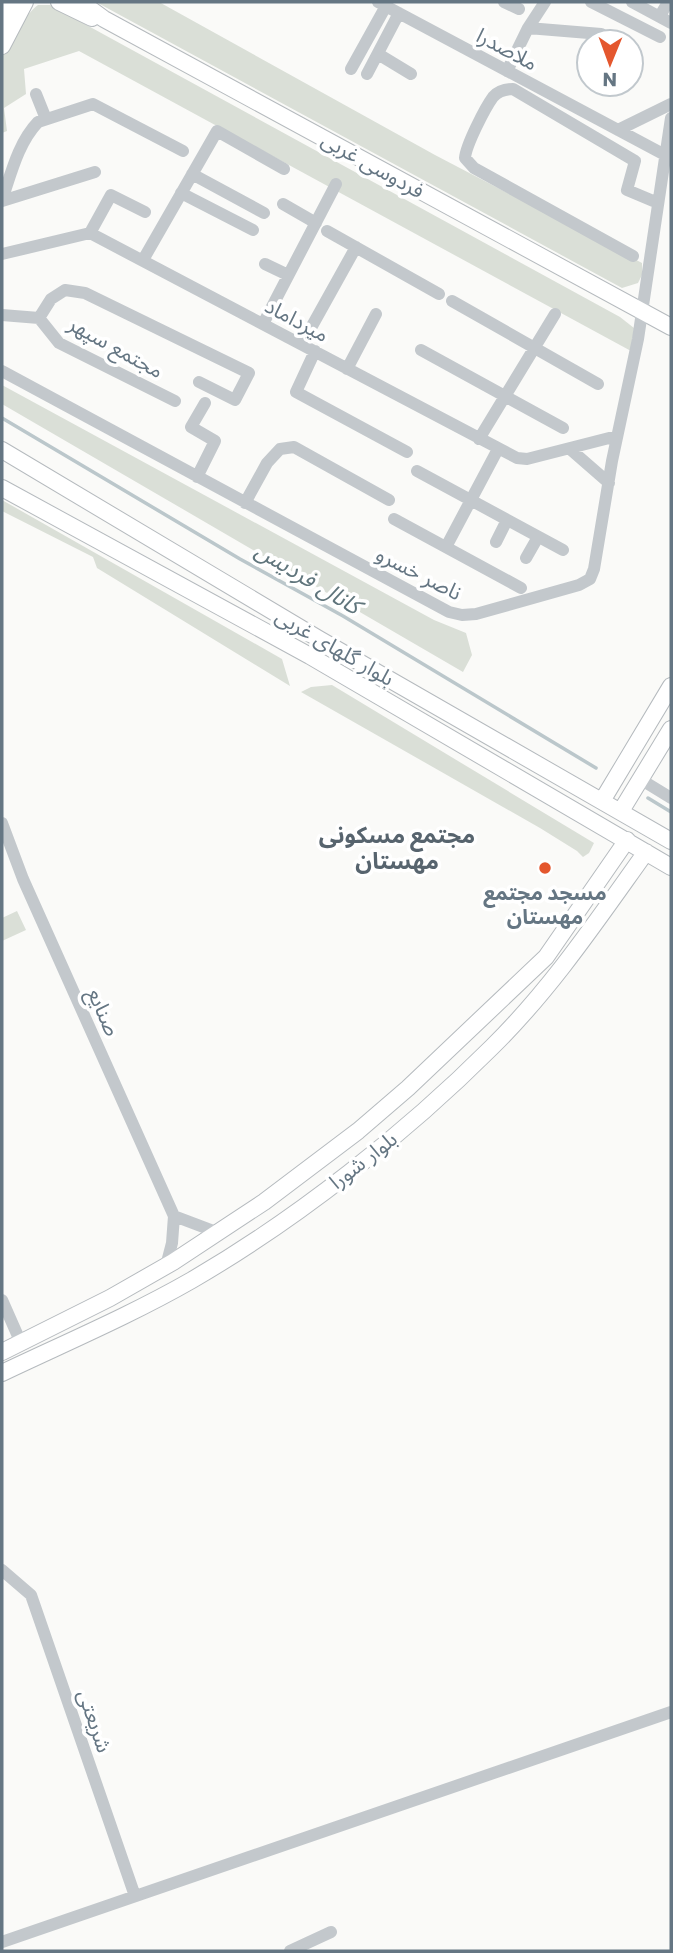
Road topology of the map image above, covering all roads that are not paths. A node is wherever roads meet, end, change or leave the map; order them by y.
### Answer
1 (11, 2) edge
2 (25, 2) edge
3 (59, 2) edge
4 (81, 2) edge
5 (504, 2) edge
6 (545, 2) edge
7 (591, 2) edge
8 (632, 2) edge
9 (668, 2) edge
10 (382, 4) edge
11 (519, 9) dead end
12 (399, 13) junction
13 (104, 19) junction
14 (2, 20) edge
15 (666, 20) edge
16 (528, 27) junction
17 (575, 32) edge
18 (660, 37) dead end
19 (2, 46) edge
20 (378, 54) junction
21 (351, 69) dead end
22 (507, 71) junction
23 (367, 74) dead end
24 (411, 74) dead end
25 (36, 94) dead end
26 (671, 104) edge
27 (671, 118) edge
28 (46, 120) junction
29 (618, 130) junction
30 (183, 150) dead end
31 (665, 155) junction
32 (284, 169) dead end
33 (95, 172) dead end
34 (192, 174) junction
35 (336, 184) dead end
36 (181, 193) junction
37 (2, 201) edge
38 (658, 203) junction
39 (282, 204) dead end
40 (145, 212) dead end
41 (264, 213) dead end
42 (321, 227) junction
43 (253, 230) dead end
44 (90, 233) junction
45 (356, 247) junction
46 (2, 254) edge
47 (633, 256) dead end
48 (143, 260) junction
49 (265, 264) dead end
50 (288, 275) junction
51 (439, 294) dead end
52 (452, 302) dead end
53 (642, 312) junction
54 (376, 314) dead end
55 (555, 314) dead end
56 (2, 315) edge
57 (39, 318) junction
58 (263, 324) junction
59 (671, 327) edge
60 (302, 344) junction
61 (534, 347) junction
62 (421, 350) dead end
63 (315, 351) junction
64 (347, 369) junction
65 (2, 371) edge
66 (199, 382) dead end
67 (598, 384) dead end
68 (505, 395) junction
69 (175, 401) dead end
70 (205, 403) dead end
71 (563, 428) dead end
72 (617, 436) junction
73 (479, 439) junction
74 (498, 449) junction
75 (570, 449) junction
76 (2, 450) edge
77 (407, 452) dead end
78 (417, 471) dead end
79 (197, 477) junction
80 (609, 484) junction
81 (2, 488) edge
82 (389, 500) dead end
83 (471, 500) junction
84 (245, 503) junction
85 (394, 519) dead end
86 (507, 520) junction
87 (538, 537) junction
88 (496, 542) dead end
89 (446, 547) junction
90 (563, 551) dead end
91 (526, 558) dead end
92 (521, 588) dead end
93 (671, 686) edge
94 (457, 718) junction
95 (671, 730) edge
96 (450, 737) junction
97 (623, 767) junction
98 (640, 779) junction
99 (671, 798) edge
100 (602, 801) junction
101 (621, 811) junction
102 (2, 823) edge
103 (627, 840) junction
104 (671, 841) edge
105 (646, 852) junction
106 (671, 867) edge
107 (174, 1216) junction
108 (219, 1233) junction
109 (166, 1266) junction
110 (2, 1300) edge
111 (21, 1343) junction
112 (2, 1352) edge
113 (2, 1373) edge
114 (2, 1570) edge
115 (671, 1712) edge
116 (135, 1896) junction
117 (331, 1932) dead end
118 (2, 1942) edge
119 (290, 1951) edge

1 - 14 main road
2 - 19 main road
3 - 13 main road, فردوسی غربی
4 - 13 main road, فردوسی غربی
5 - 11 street
6 - 16 street
7 - 18 street
8 - 15 street
9 - 15 street
10 - 12 street, ملاصدرا
10 - 21 street
12 - 20 street
12 - 22 street, ملاصدرا
13 - 53 main road, فردوسی غربی
16 - 17 street
16 - 22 street
20 - 23 street
20 - 24 street
22 - 29 street, ملاصدرا
25 - 28 street
26 - 29 street
27 - 31 street, ناصر خسرو
28 - 30 street
28 - 37 street
29 - 31 street, ملاصدرا
31 - 38 street, ناصر خسرو
32 - 34 street
33 - 37 street
34 - 36 street
34 - 41 street
35 - 42 street
36 - 43 street
36 - 48 street
38 - 47 street
38 - 53 street, ناصر خسرو
39 - 42 street
40 - 44 street
42 - 45 street
42 - 50 street
44 - 46 street
44 - 48 street, میرداماد
45 - 51 street
45 - 60 street
48 - 58 street, میرداماد
49 - 50 street
50 - 58 street
52 - 61 street
53 - 59 main road, فردوسی غربی
53 - 72 street, ناصر خسرو
54 - 64 street
55 - 61 street
56 - 57 street, مجتمع سپهر
57 - 66 street
57 - 69 street, مجتمع سپهر
58 - 60 street, میرداماد
60 - 63 street, میرداماد
61 - 67 street
61 - 68 street
62 - 68 street
63 - 64 street, میرداماد
63 - 77 street
64 - 73 street, میرداماد
65 - 79 street, ناصر خسرو
68 - 71 street
68 - 73 street
70 - 79 street
72 - 75 street, میرداماد
72 - 80 street, ناصر خسرو
73 - 74 street, میرداماد
74 - 75 street, میرداماد
74 - 83 street
75 - 80 street
76 - 94 main road, بلوار گلهای غربی
78 - 83 street
79 - 84 street, ناصر خسرو
80 - 84 street, ناصر خسرو
81 - 96 main road, بلوار گلهای غربی
82 - 84 street
83 - 86 street
83 - 89 street
85 - 89 street
86 - 87 street
86 - 88 street
87 - 90 street
87 - 91 street
89 - 92 street
93 - 97 main road
94 - 96 main road
94 - 100 main road, بلوار گلهای غربی
95 - 98 main road
96 - 103 main road, بلوار گلهای غربی
97 - 98 main road
97 - 100 main road
98 - 99 street
98 - 101 main road
100 - 101 main road, بلوار گلهای غربی
101 - 104 main road, بلوار گلهای غربی
102 - 107 street, صنایع
103 - 105 main road, بلوار گلهای غربی
103 - 108 main road, بلوار شورا
105 - 106 main road, بلوار گلهای غربی
105 - 113 main road, بلوار شورا
107 - 108 street
107 - 109 street
108 - 109 main road, بلوار شورا
109 - 111 main road, بلوار شورا
110 - 111 street
111 - 112 main road, بلوار شورا
114 - 116 street, شریعتی
115 - 116 street
116 - 118 street
117 - 119 street

